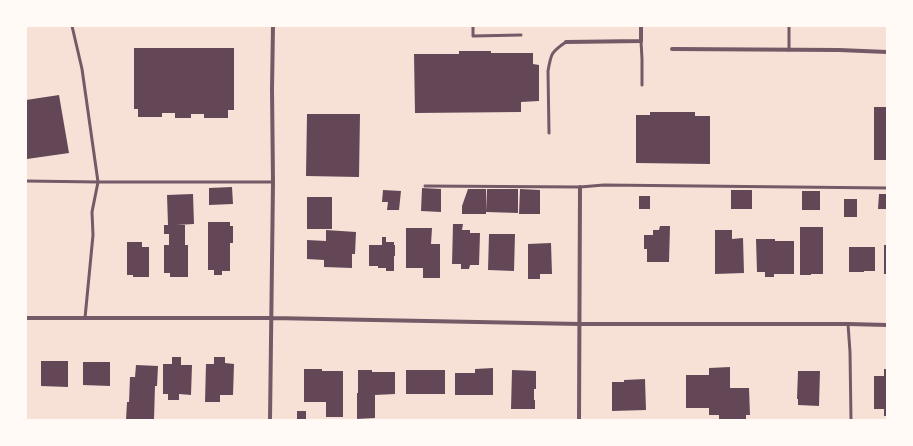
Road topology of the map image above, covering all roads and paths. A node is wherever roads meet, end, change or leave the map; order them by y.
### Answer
1 (72, 26) edge
2 (273, 26) edge
3 (473, 26) edge
4 (642, 26) edge
5 (789, 26) edge
6 (521, 35) dead end
7 (641, 41) junction
8 (566, 42) joint
9 (672, 49) dead end
10 (789, 50) junction
11 (887, 52) edge
12 (642, 85) dead end
13 (549, 133) dead end
14 (26, 181) edge
15 (98, 182) junction
16 (273, 182) junction
17 (425, 186) dead end
18 (580, 187) junction
19 (887, 188) edge
20 (26, 318) edge
21 (85, 318) junction
22 (272, 318) junction
23 (580, 324) junction
24 (848, 324) junction
25 (887, 325) edge
26 (270, 420) edge
27 (579, 420) edge
28 (851, 420) edge

1 - 15 lane
2 - 16 street
3 - 6 lane
4 - 7 street
5 - 10 lane
7 - 8 street
7 - 12 lane
8 - 13 lane
9 - 10 street
10 - 11 street
14 - 15 lane
15 - 16 lane
15 - 21 lane
16 - 22 street
17 - 18 lane
18 - 19 lane
18 - 23 street
20 - 21 street
21 - 22 street
22 - 23 street
22 - 26 street
23 - 24 street
23 - 27 street
24 - 25 street
24 - 28 lane

